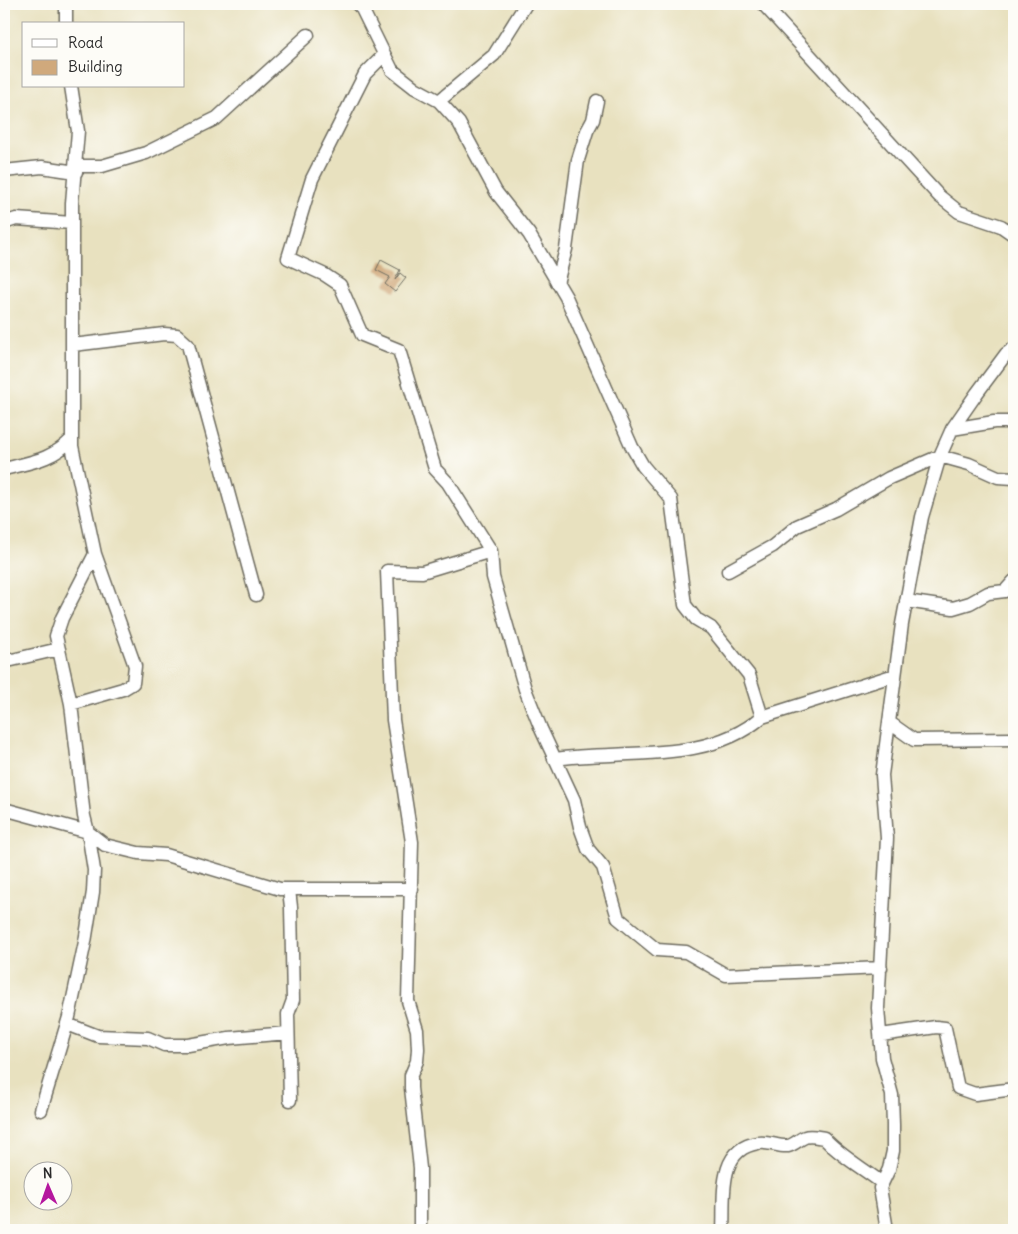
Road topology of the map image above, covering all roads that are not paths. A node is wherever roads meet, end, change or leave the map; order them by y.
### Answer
1 (66, 4) edge
2 (357, 4) edge
3 (526, 4) edge
4 (763, 4) edge
5 (66, 22) edge
6 (308, 35) dead end
7 (384, 55) junction
8 (71, 88) edge
9 (439, 101) junction
10 (597, 101) dead end
11 (76, 168) junction
12 (4, 171) edge
13 (72, 222) junction
14 (4, 223) edge
15 (1014, 235) edge
16 (557, 283) junction
17 (73, 345) junction
18 (1014, 348) edge
19 (1014, 422) edge
20 (952, 429) junction
21 (72, 439) junction
22 (940, 456) junction
23 (4, 469) edge
24 (1014, 478) edge
25 (491, 551) junction
26 (95, 554) junction
27 (728, 571) dead end
28 (1014, 581) edge
29 (256, 596) dead end
30 (906, 601) junction
31 (59, 649) junction
32 (4, 658) edge
33 (895, 675) junction
34 (71, 704) junction
35 (762, 717) junction
36 (890, 723) junction
37 (1014, 739) edge
38 (554, 759) junction
39 (4, 809) edge
40 (88, 832) junction
41 (412, 889) junction
42 (289, 890) junction
43 (881, 968) junction
44 (67, 1024) junction
45 (288, 1033) junction
46 (881, 1035) junction
47 (1014, 1089) edge
48 (290, 1100) dead end
49 (41, 1110) dead end
50 (882, 1183) junction
51 (420, 1230) edge
52 (722, 1230) edge
53 (888, 1230) edge

1 - 5 street
2 - 7 street
3 - 9 street
4 - 15 street
6 - 11 street
7 - 9 street
7 - 25 street
8 - 11 street
9 - 16 street
10 - 16 street
11 - 12 street
11 - 13 street
13 - 14 street
13 - 17 street
16 - 35 street
17 - 21 street
17 - 29 street
18 - 20 street
19 - 20 street
20 - 22 street
21 - 23 street
21 - 26 street
22 - 24 street
22 - 27 street
22 - 30 street
25 - 38 street
25 - 41 street
26 - 31 street
26 - 34 street
28 - 30 street
30 - 33 street
31 - 32 street
31 - 34 street
33 - 35 street
33 - 36 street
34 - 40 street
35 - 38 street
36 - 37 street
36 - 43 street
38 - 43 street
39 - 40 street
40 - 42 street
40 - 44 street
41 - 42 street
41 - 51 street
42 - 45 street
43 - 46 street
44 - 45 street
44 - 49 street
45 - 48 street
46 - 47 street
46 - 50 street
50 - 52 street
50 - 53 street

